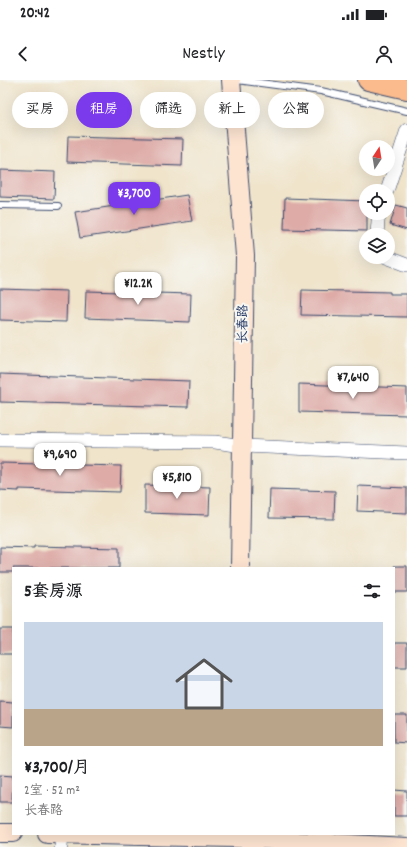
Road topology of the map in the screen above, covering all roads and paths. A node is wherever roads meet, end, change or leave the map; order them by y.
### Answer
1 (231, 80) edge
2 (237, 80) edge
3 (368, 80) edge
4 (407, 89) edge
5 (407, 111) edge
6 (407, 130) edge
7 (389, 184) edge
8 (0, 205) edge
9 (58, 206) dead end
10 (395, 260) edge
11 (407, 265) edge
12 (0, 440) edge
13 (243, 446) junction
14 (407, 453) edge
15 (240, 567) edge
16 (0, 833) edge
17 (12, 833) edge
18 (62, 835) edge
19 (91, 835) edge
20 (234, 840) edge
21 (407, 846) edge
22 (61, 847) edge

1 - 13 street, 长春路
2 - 5 lane
3 - 4 main road
6 - 7 street
8 - 9 lane
10 - 11 street
12 - 13 street
13 - 14 street
13 - 15 street, 长春路
16 - 17 street
18 - 22 street
19 - 20 street
20 - 21 street

